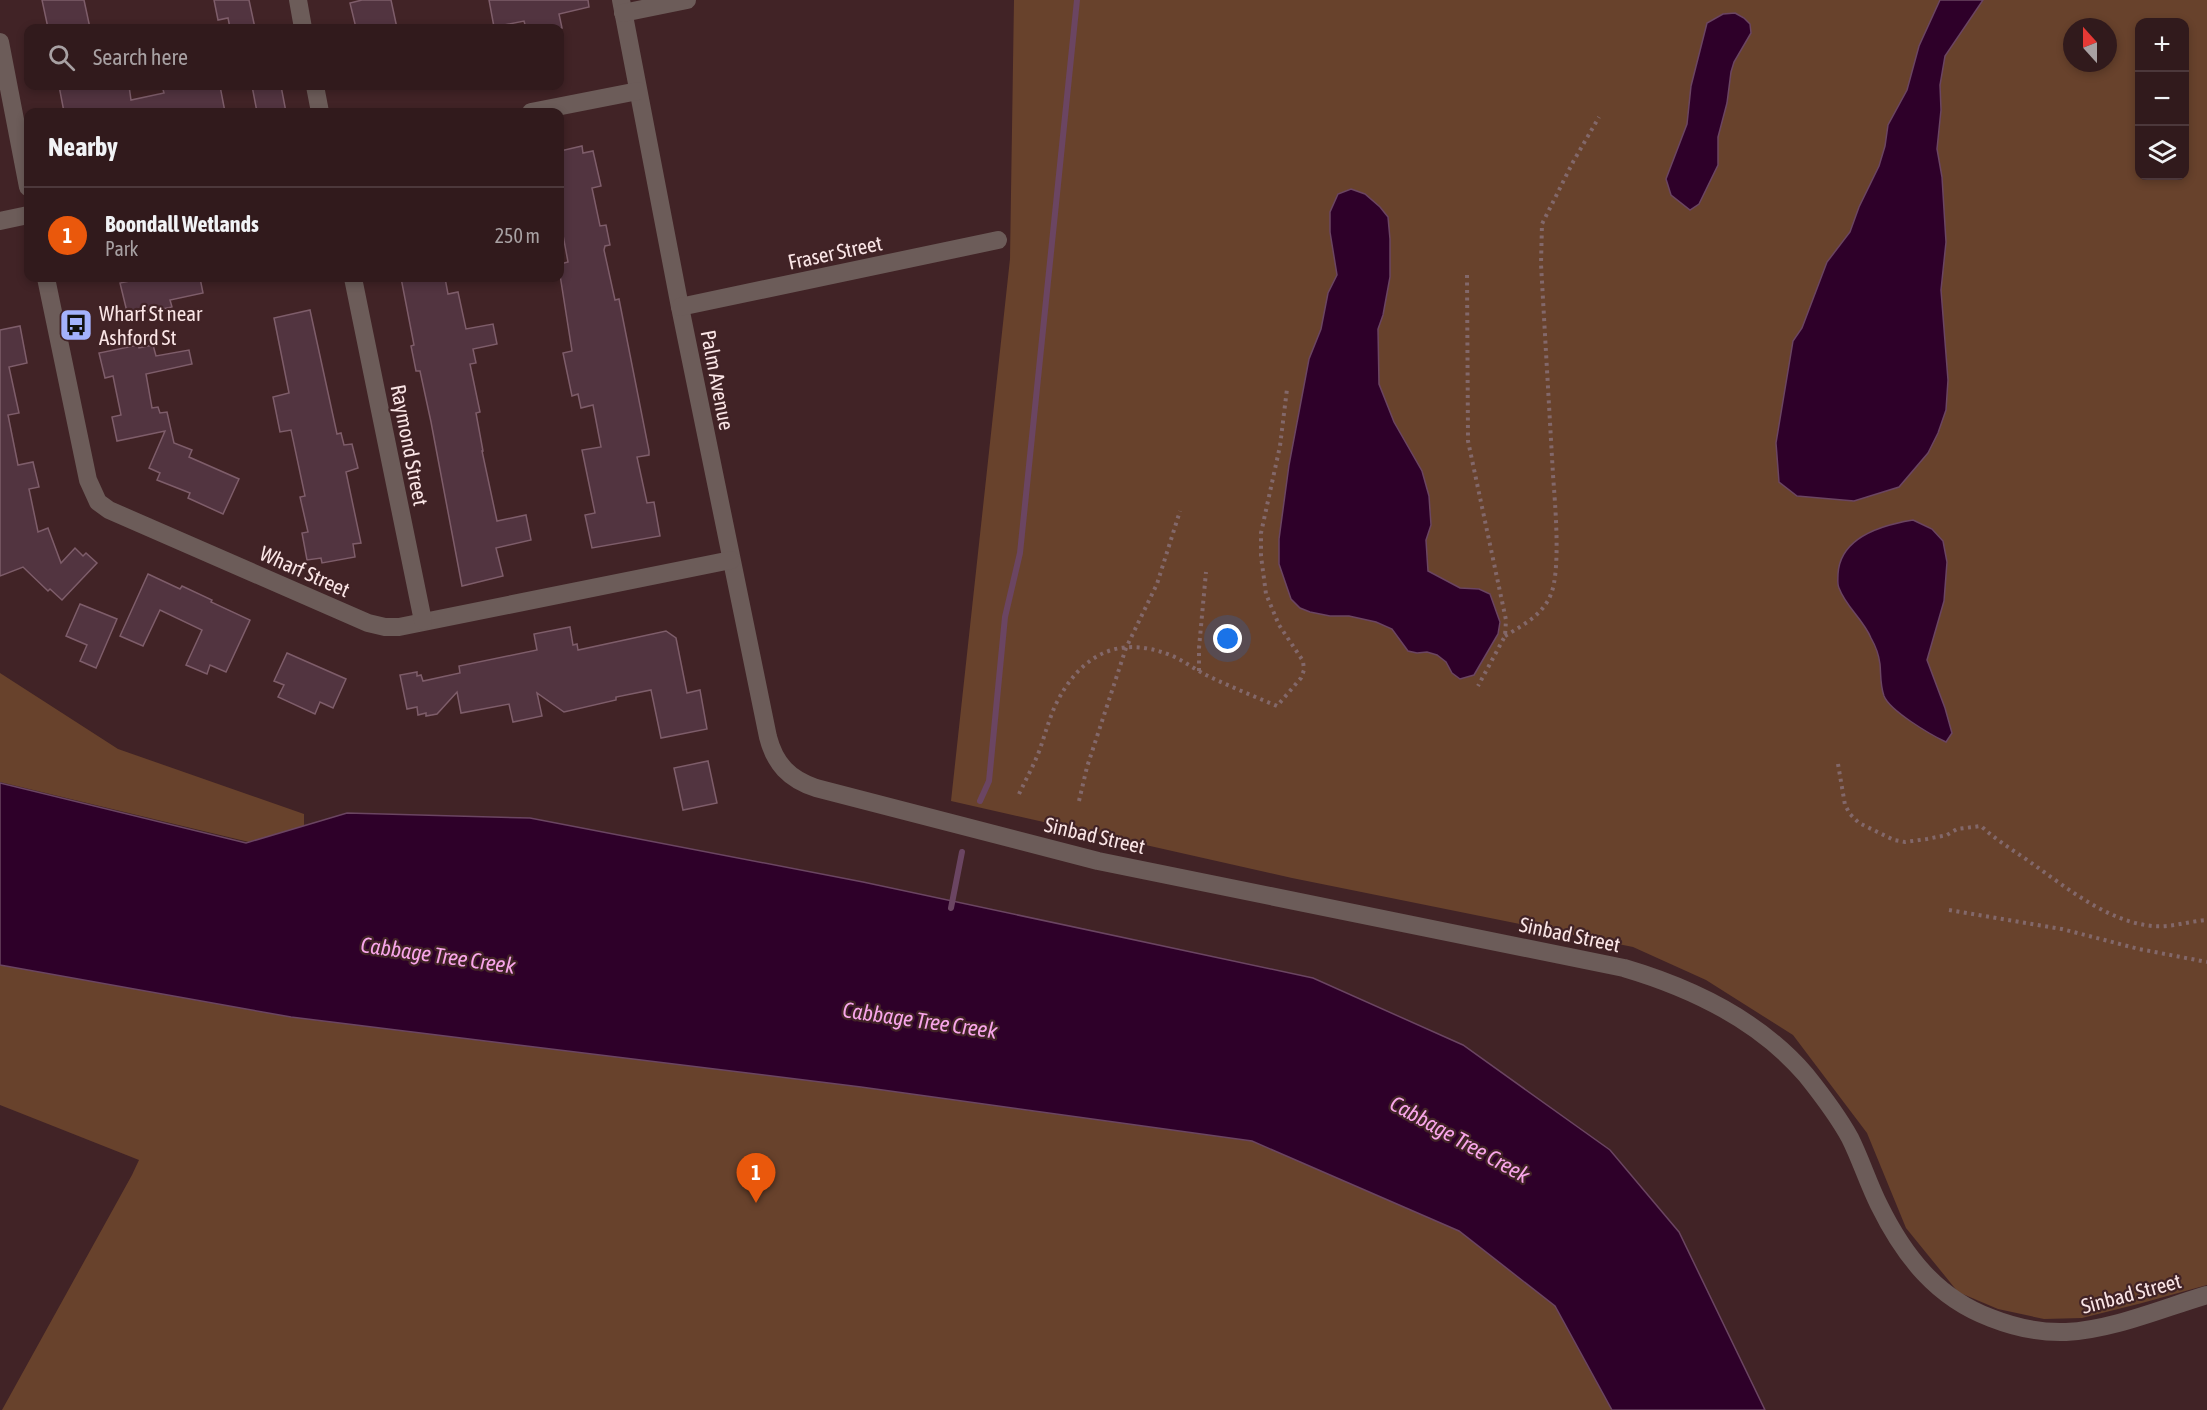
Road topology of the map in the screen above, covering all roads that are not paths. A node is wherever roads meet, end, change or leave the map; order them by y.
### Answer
1 (298, 0) edge
2 (687, 0) edge
3 (622, 7) edge
4 (302, 24) edge
5 (0, 42) edge
6 (316, 90) edge
7 (638, 91) junction
8 (319, 108) edge
9 (551, 108) edge
10 (24, 166) edge
11 (24, 216) edge
12 (0, 220) edge
13 (998, 240) dead end
14 (47, 282) edge
15 (354, 282) edge
16 (680, 308) junction
17 (731, 560) junction
18 (423, 621) junction
19 (781, 766) joint
20 (2207, 1295) edge

1 - 4 street
2 - 3 street
3 - 7 street, Palm Avenue
5 - 10 street
6 - 8 street
7 - 9 street
7 - 16 street, Palm Avenue
11 - 12 street
13 - 16 street, Fraser Street
14 - 18 street, Wharf Street
15 - 18 street, Raymond Street
16 - 17 street, Palm Avenue
17 - 18 street, Wharf Street
17 - 19 street, Palm Avenue
19 - 20 street, Sinbad Street

